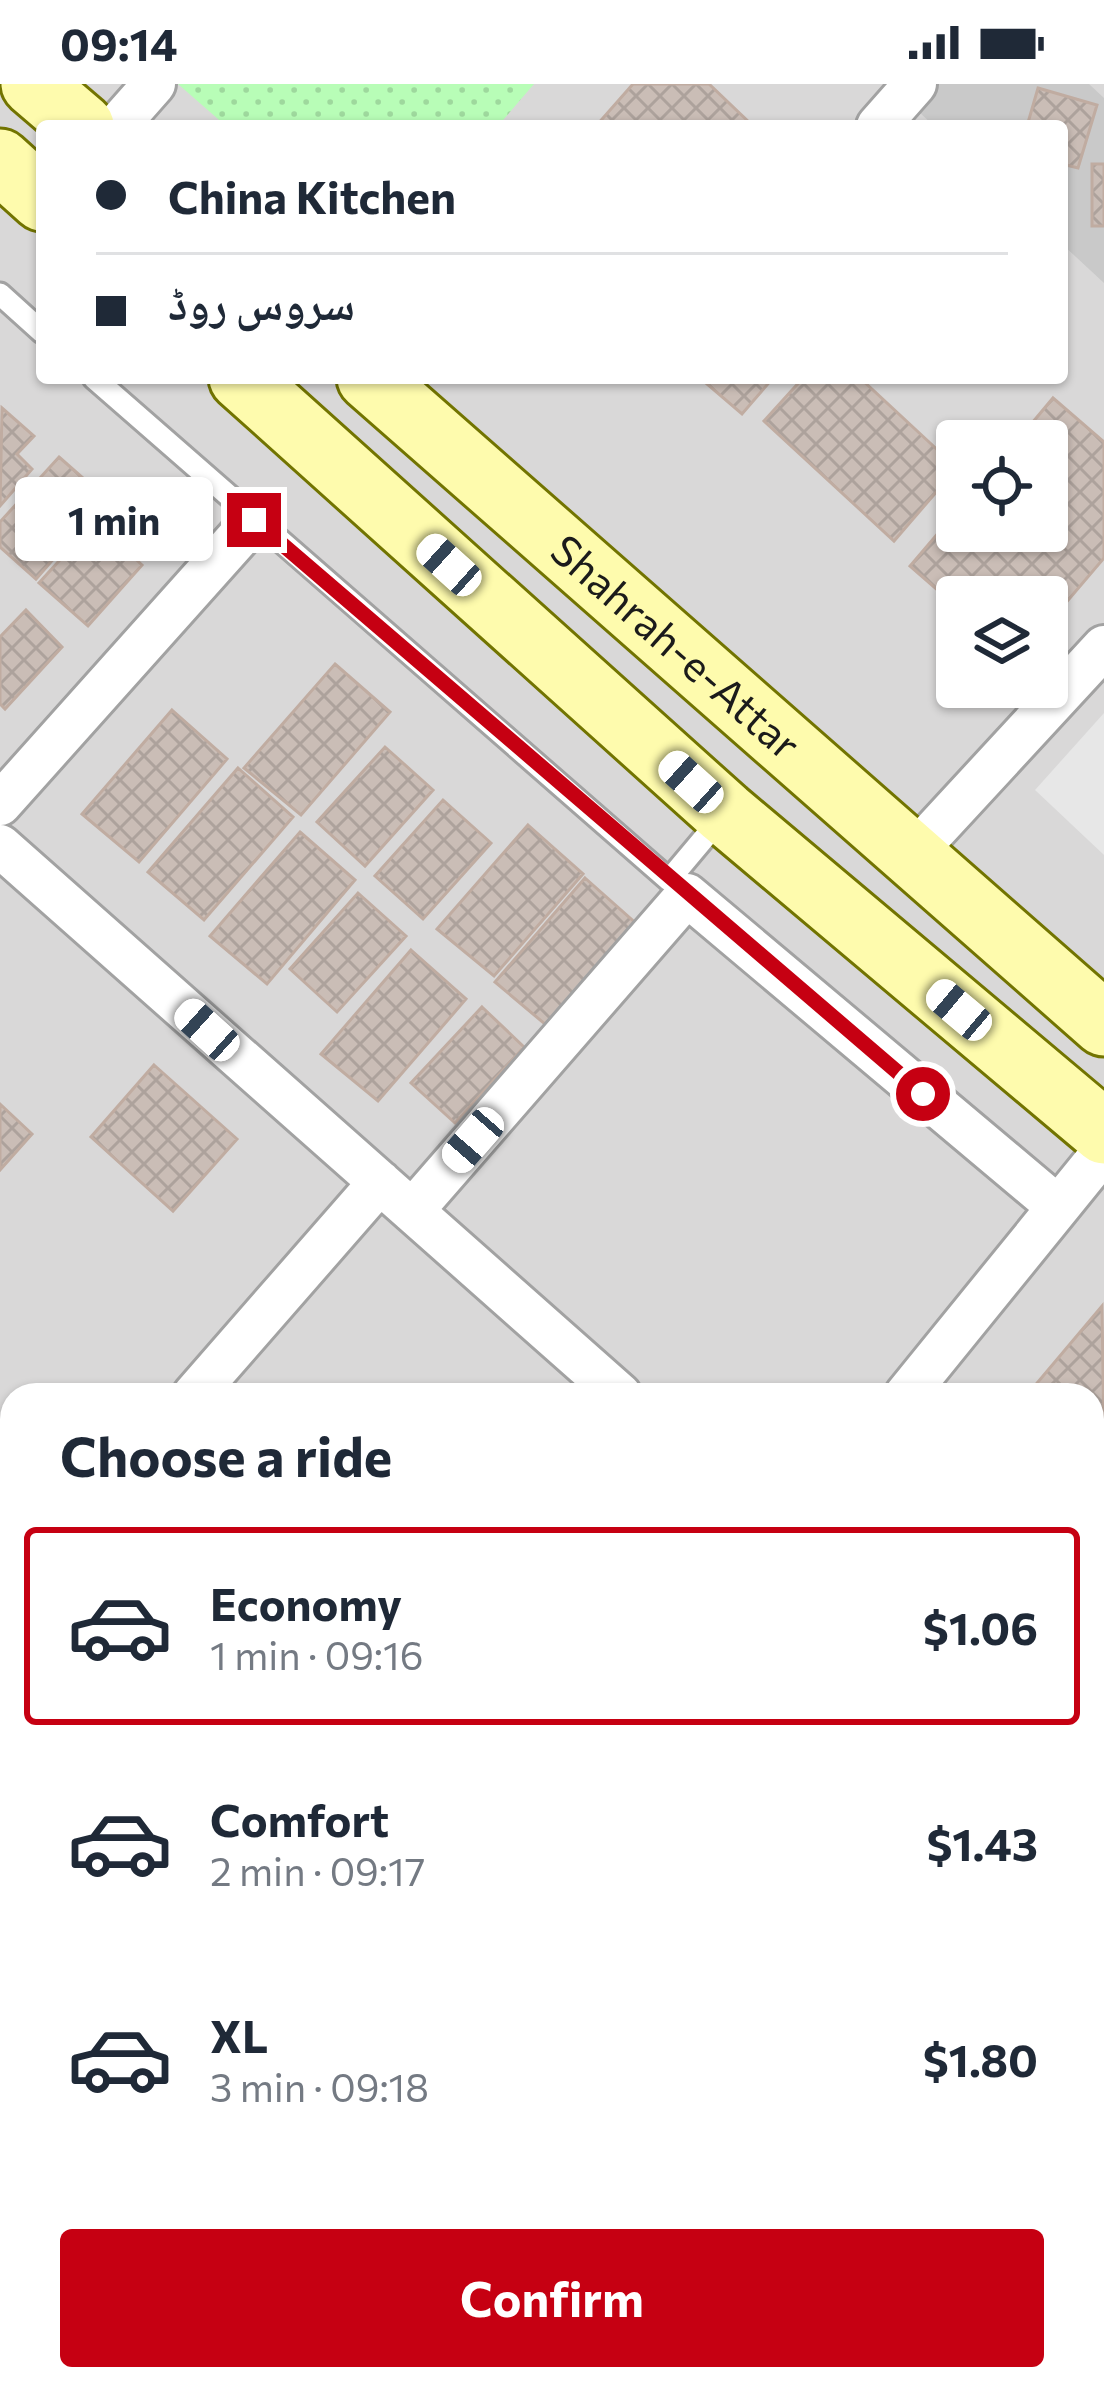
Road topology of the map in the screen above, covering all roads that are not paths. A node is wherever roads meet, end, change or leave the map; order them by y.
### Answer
1 (33, 84) edge
2 (154, 84) edge
3 (915, 84) edge
4 (75, 120) edge
5 (121, 120) edge
6 (883, 120) edge
7 (0, 161) edge
8 (36, 194) edge
9 (0, 294) edge
10 (36, 327) edge
11 (101, 384) edge
12 (249, 384) edge
13 (376, 384) edge
14 (254, 520) junction
15 (1104, 647) edge
16 (0, 804) edge
17 (725, 813) junction
18 (0, 846) edge
19 (912, 855) junction
20 (678, 887) junction
21 (979, 917) junction
22 (923, 980) junction
23 (1104, 1024) edge
24 (1104, 1132) edge
25 (1104, 1151) edge
26 (380, 1182) junction
27 (1058, 1208) junction
28 (412, 1211) junction
29 (204, 1383) edge
30 (606, 1383) edge
31 (916, 1383) edge

1 - 4 main road
2 - 5 street
3 - 6 street
7 - 8 main road
9 - 10 lane
11 - 14 lane
12 - 17 main road, Shahrah-e-Attar
13 - 19 main road, Shahrah-e-Attar
14 - 16 street
14 - 20 lane
15 - 19 street
17 - 20 lane
17 - 22 main road, Shahrah-e-Attar
18 - 26 street
19 - 21 main road, Shahrah-e-Attar
20 - 27 street
20 - 28 street
21 - 22 main road
21 - 23 main road, Shahrah-e-Attar
22 - 24 main road, Shahrah-e-Attar
25 - 27 street
26 - 28 street
26 - 29 street
27 - 31 street
28 - 30 street

